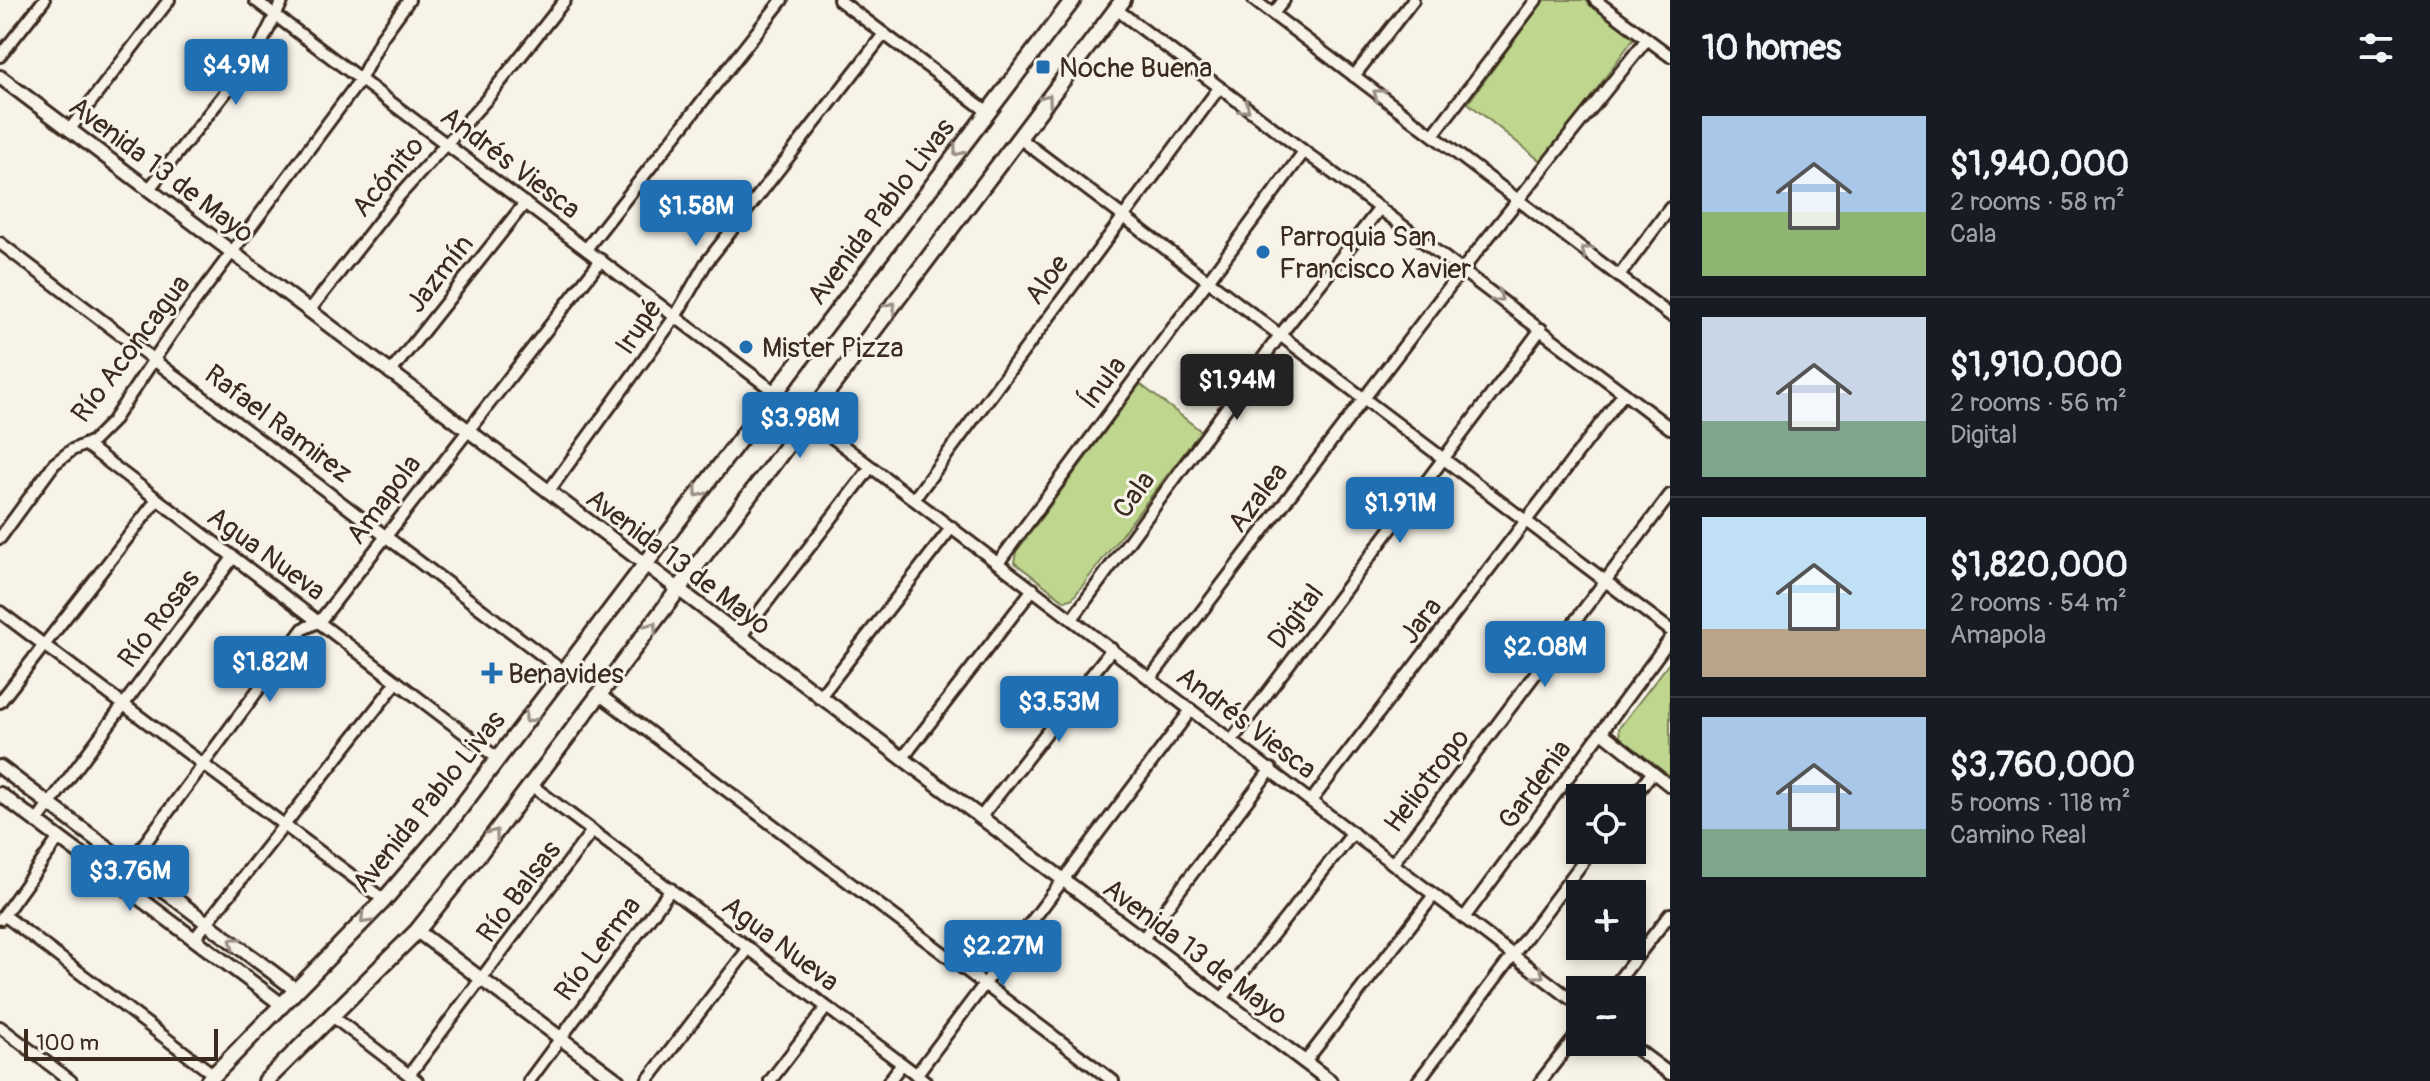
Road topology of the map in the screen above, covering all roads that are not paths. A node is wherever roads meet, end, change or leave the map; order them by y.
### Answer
1 (44, 0) edge
2 (169, 0) edge
3 (255, 0) edge
4 (283, 0) edge
5 (409, 0) edge
6 (565, 0) edge
7 (782, 0) edge
8 (839, 0) edge
9 (1073, 0) edge
10 (1254, 0) edge
11 (1284, 0) edge
12 (1413, 0) edge
13 (1536, 0) edge
14 (1595, 0) edge
15 (1120, 4) edge
16 (1273, 14) junction
17 (276, 16) junction
18 (884, 34) junction
19 (1647, 39) junction
20 (0, 56) edge
21 (1670, 56) edge
22 (1354, 76) junction
23 (0, 77) edge
24 (360, 80) junction
25 (1219, 88) junction
26 (988, 112) junction
27 (70, 129) junction
28 (1433, 135) junction
29 (1018, 137) junction
30 (446, 143) junction
31 (1303, 153) junction
32 (149, 189) junction
33 (1519, 198) junction
34 (525, 203) junction
35 (1380, 208) junction
36 (1670, 208) edge
37 (1123, 216) junction
38 (0, 243) edge
39 (586, 249) junction
40 (232, 252) junction
41 (601, 260) junction
42 (1462, 270) junction
43 (1619, 276) junction
44 (1208, 280) junction
45 (309, 311) junction
46 (1670, 315) edge
47 (675, 317) junction
48 (1541, 329) junction
49 (1280, 335) junction
50 (154, 359) junction
51 (390, 373) junction
52 (775, 392) junction
53 (1624, 393) junction
54 (1363, 398) junction
55 (808, 419) junction
56 (1670, 428) edge
57 (467, 429) junction
58 (86, 445) junction
59 (1444, 459) junction
60 (871, 467) junction
61 (548, 492) junction
62 (1670, 495) edge
63 (914, 499) junction
64 (156, 501) junction
65 (1527, 520) junction
66 (952, 527) junction
67 (386, 535) junction
68 (0, 538) edge
69 (232, 559) junction
70 (998, 563) junction
71 (644, 566) junction
72 (1605, 580) junction
73 (1033, 589) junction
74 (679, 591) junction
75 (0, 612) edge
76 (1072, 619) junction
77 (320, 621) junction
78 (1670, 630) edge
79 (740, 637) junction
80 (1670, 639) edge
81 (44, 646) junction
82 (1112, 649) junction
83 (564, 672) junction
84 (1150, 679) junction
85 (397, 682) junction
86 (600, 695) junction
87 (819, 698) junction
88 (0, 702) edge
89 (123, 705) junction
90 (1191, 710) junction
91 (1602, 732) junction
92 (1232, 740) junction
93 (497, 758) junction
94 (902, 759) junction
95 (205, 765) junction
96 (0, 767) edge
97 (1271, 769) junction
98 (1652, 773) junction
99 (1644, 784) edge
100 (531, 785) junction
101 (1670, 786) edge
102 (0, 794) edge
103 (1311, 801) junction
104 (50, 805) junction
105 (980, 818) junction
106 (37, 821) junction
107 (285, 826) junction
108 (592, 831) junction
109 (1353, 833) junction
110 (59, 838) junction
111 (1393, 863) junction
112 (130, 864) junction
113 (1582, 864) edge
114 (1063, 880) junction
115 (117, 881) junction
116 (671, 889) junction
117 (1434, 895) junction
118 (384, 900) junction
119 (1670, 914) edge
120 (2, 918) edge
121 (1464, 918) junction
122 (208, 923) junction
123 (417, 931) junction
124 (195, 938) junction
125 (1142, 940) junction
126 (749, 948) junction
127 (1514, 955) junction
128 (1622, 976) edge
129 (483, 979) junction
130 (984, 984) junction
131 (296, 990) junction
132 (1566, 995) edge
133 (1221, 1000) junction
134 (281, 1004) junction
135 (826, 1008) junction
136 (332, 1016) junction
137 (0, 1027) edge
138 (561, 1036) junction
139 (1566, 1049) edge
140 (1646, 1056) edge
141 (1305, 1062) junction
142 (902, 1064) junction
143 (1670, 1074) edge
144 (413, 1078) edge
145 (920, 1078) edge
146 (212, 1079) edge
147 (71, 1081) edge
148 (266, 1081) edge
149 (529, 1081) edge
150 (618, 1081) edge
151 (647, 1081) edge
152 (770, 1081) edge
153 (889, 1081) edge
154 (1113, 1081) edge
155 (1330, 1081) edge
156 (1418, 1081) edge
157 (1541, 1081) edge

1 - 20 street
2 - 27 street
3 - 17 street, Andrés Viesca
4 - 17 street
5 - 24 street, Río Aconcagua
6 - 30 street, Acónito
7 - 39 street
8 - 18 street
9 - 26 main road, Avenida Pablo Livas
10 - 16 street
11 - 16 street
12 - 22 street
13 - 28 street
14 - 19 street
15 - 25 street
29 -> 15 main road
16 - 22 street
17 - 24 street, Andrés Viesca
17 - 32 street
18 - 26 street
18 - 47 street, Irupé
19 - 21 street
19 - 33 street, Azalea
28 -> 22 street
23 - 27 street, Avenida 13 de Mayo
24 - 30 street, Andrés Viesca
24 - 40 street, Río Aconcagua
25 -> 31 street
25 - 37 street, Aloe
26 -> 52 main road, Avenida Pablo Livas
27 - 32 street, Avenida 13 de Mayo
28 - 33 street
29 - 37 street
55 -> 29 main road
30 - 34 street, Andrés Viesca
30 - 45 street, Acónito
31 - 35 street
31 - 44 street, Ínula
32 - 40 street, Avenida 13 de Mayo
33 - 42 street, Azalea
43 -> 33 street
34 - 39 street, Andrés Viesca
34 - 51 street, Jazmín
35 - 42 street
35 - 49 street, Cala
36 - 43 street
37 - 44 street
37 - 63 street, Aloe
38 - 50 street, Rafael Ramirez
39 - 41 street, Andrés Viesca
40 - 45 street, Avenida 13 de Mayo
40 - 50 street, Río Aconcagua
41 - 47 street, Andrés Viesca
41 - 57 street, Amapola
42 -> 48 street
42 - 54 street, Azalea
43 - 46 street
44 - 49 street
44 - 70 street, Ínula
45 - 51 street, Avenida 13 de Mayo
47 - 52 street, Andrés Viesca
47 - 61 street, Irupé
48 - 53 street
48 - 59 street, Digital
49 - 54 street
49 - 76 street, Cala
50 - 58 street, Río Aconcagua
50 - 67 street, Rafael Ramirez
51 - 57 street, Avenida 13 de Mayo
52 -> 71 main road, Avenida Pablo Livas
53 - 56 street
53 - 65 street, Jara
54 - 59 street
54 - 84 street, Azalea
55 - 60 street, Andrés Viesca
55 - 74 main road
57 - 61 street, Avenida 13 de Mayo
57 - 67 street, Amapola
58 - 64 street, Agua Nueva
58 - 68 street, Río Aconcagua
59 - 65 street
59 - 92 street, Digital
60 - 63 street, Andrés Viesca
60 - 79 street
61 - 71 street, Avenida 13 de Mayo
62 - 72 street, Heliotropo
63 - 66 street, Andrés Viesca
64 - 69 street, Agua Nueva
64 - 81 street
65 - 72 street
65 - 103 street, Jara
66 - 70 street, Andrés Viesca
66 - 87 street
67 - 77 street, Amapola
67 - 83 street, Rafael Ramirez
69 - 77 street, Agua Nueva
69 - 89 street, Río Rosas
70 - 73 street, Andrés Viesca
71 - 74 street, Avenida 13 de Mayo
71 - 83 main road, Avenida Pablo Livas
72 - 78 street
72 - 111 street, Heliotropo
73 - 76 street, Andrés Viesca
73 - 94 street
74 - 79 street, Avenida 13 de Mayo
86 -> 74 main road
75 - 81 street
76 - 82 street, Andrés Viesca
77 - 85 street, Agua Nueva
77 - 95 street, Amapola
79 - 87 street, Avenida 13 de Mayo
80 - 91 street, Gardenia
81 - 88 street
81 - 89 street
82 - 84 street, Andrés Viesca
82 - 105 street
83 -> 93 main road, Avenida Pablo Livas
84 - 90 street, Andrés Viesca
85 - 93 street, Agua Nueva
85 - 107 street
86 - 100 main road
86 - 130 street
87 - 94 street, Avenida 13 de Mayo
89 - 95 street
89 - 104 street, Río Rosas
90 - 92 street, Andrés Viesca
90 - 114 street
91 - 98 street
91 - 121 street, Gardenia
92 - 97 street, Andrés Viesca
93 - 118 main road, Avenida Pablo Livas
94 - 105 street, Avenida 13 de Mayo
95 - 107 street
95 - 112 street, Amapola
96 - 104 street
97 - 103 street, Andrés Viesca
97 - 125 street
98 - 99 street
98 - 101 street
100 - 108 street, Agua Nueva
123 -> 100 main road
102 - 106 street
103 - 109 street, Andrés Viesca
104 - 106 street, Río Rosas
104 - 112 street
105 - 114 street, Avenida 13 de Mayo
106 - 110 street
107 - 118 street
107 - 122 street
108 - 116 street, Agua Nueva
108 - 129 street, Río Balsas
109 - 111 street, Andrés Viesca
109 - 133 street, Heliotropo
110 - 115 street
110 - 120 street
111 - 117 street, Andrés Viesca
112 - 115 street, Amapola
112 - 122 street
113 - 127 street
114 - 125 street, Avenida 13 de Mayo
114 - 130 street
115 - 124 street
116 - 126 street, Agua Nueva
116 - 138 street, Río Lerma
117 - 121 street, Andrés Viesca
117 - 141 street
118 -> 131 main road, Avenida Pablo Livas
119 - 128 street
120 - 146 street
121 - 127 street, Andrés Viesca
122 - 124 street
131 -> 122 street
123 - 129 street
123 - 136 main road
124 - 134 street
125 - 133 street, Avenida 13 de Mayo
126 - 135 street, Agua Nueva
126 - 151 street
127 -> 132 street, Andrés Viesca
127 - 156 street
129 - 138 street
129 - 144 street, Río Balsas
130 - 145 street
130 - 154 street
131 - 134 main road, Avenida Pablo Livas
133 - 141 street, Avenida 13 de Mayo
134 - 146 main road, Avenida Pablo Livas
135 - 142 street, Agua Nueva
135 - 152 street
136 - 144 street
136 - 148 main road
137 - 147 street
138 - 149 street, Río Lerma
138 - 150 street
139 - 157 street
140 - 143 street
141 - 155 street, Avenida 13 de Mayo
142 - 145 street, Agua Nueva
142 - 153 street

